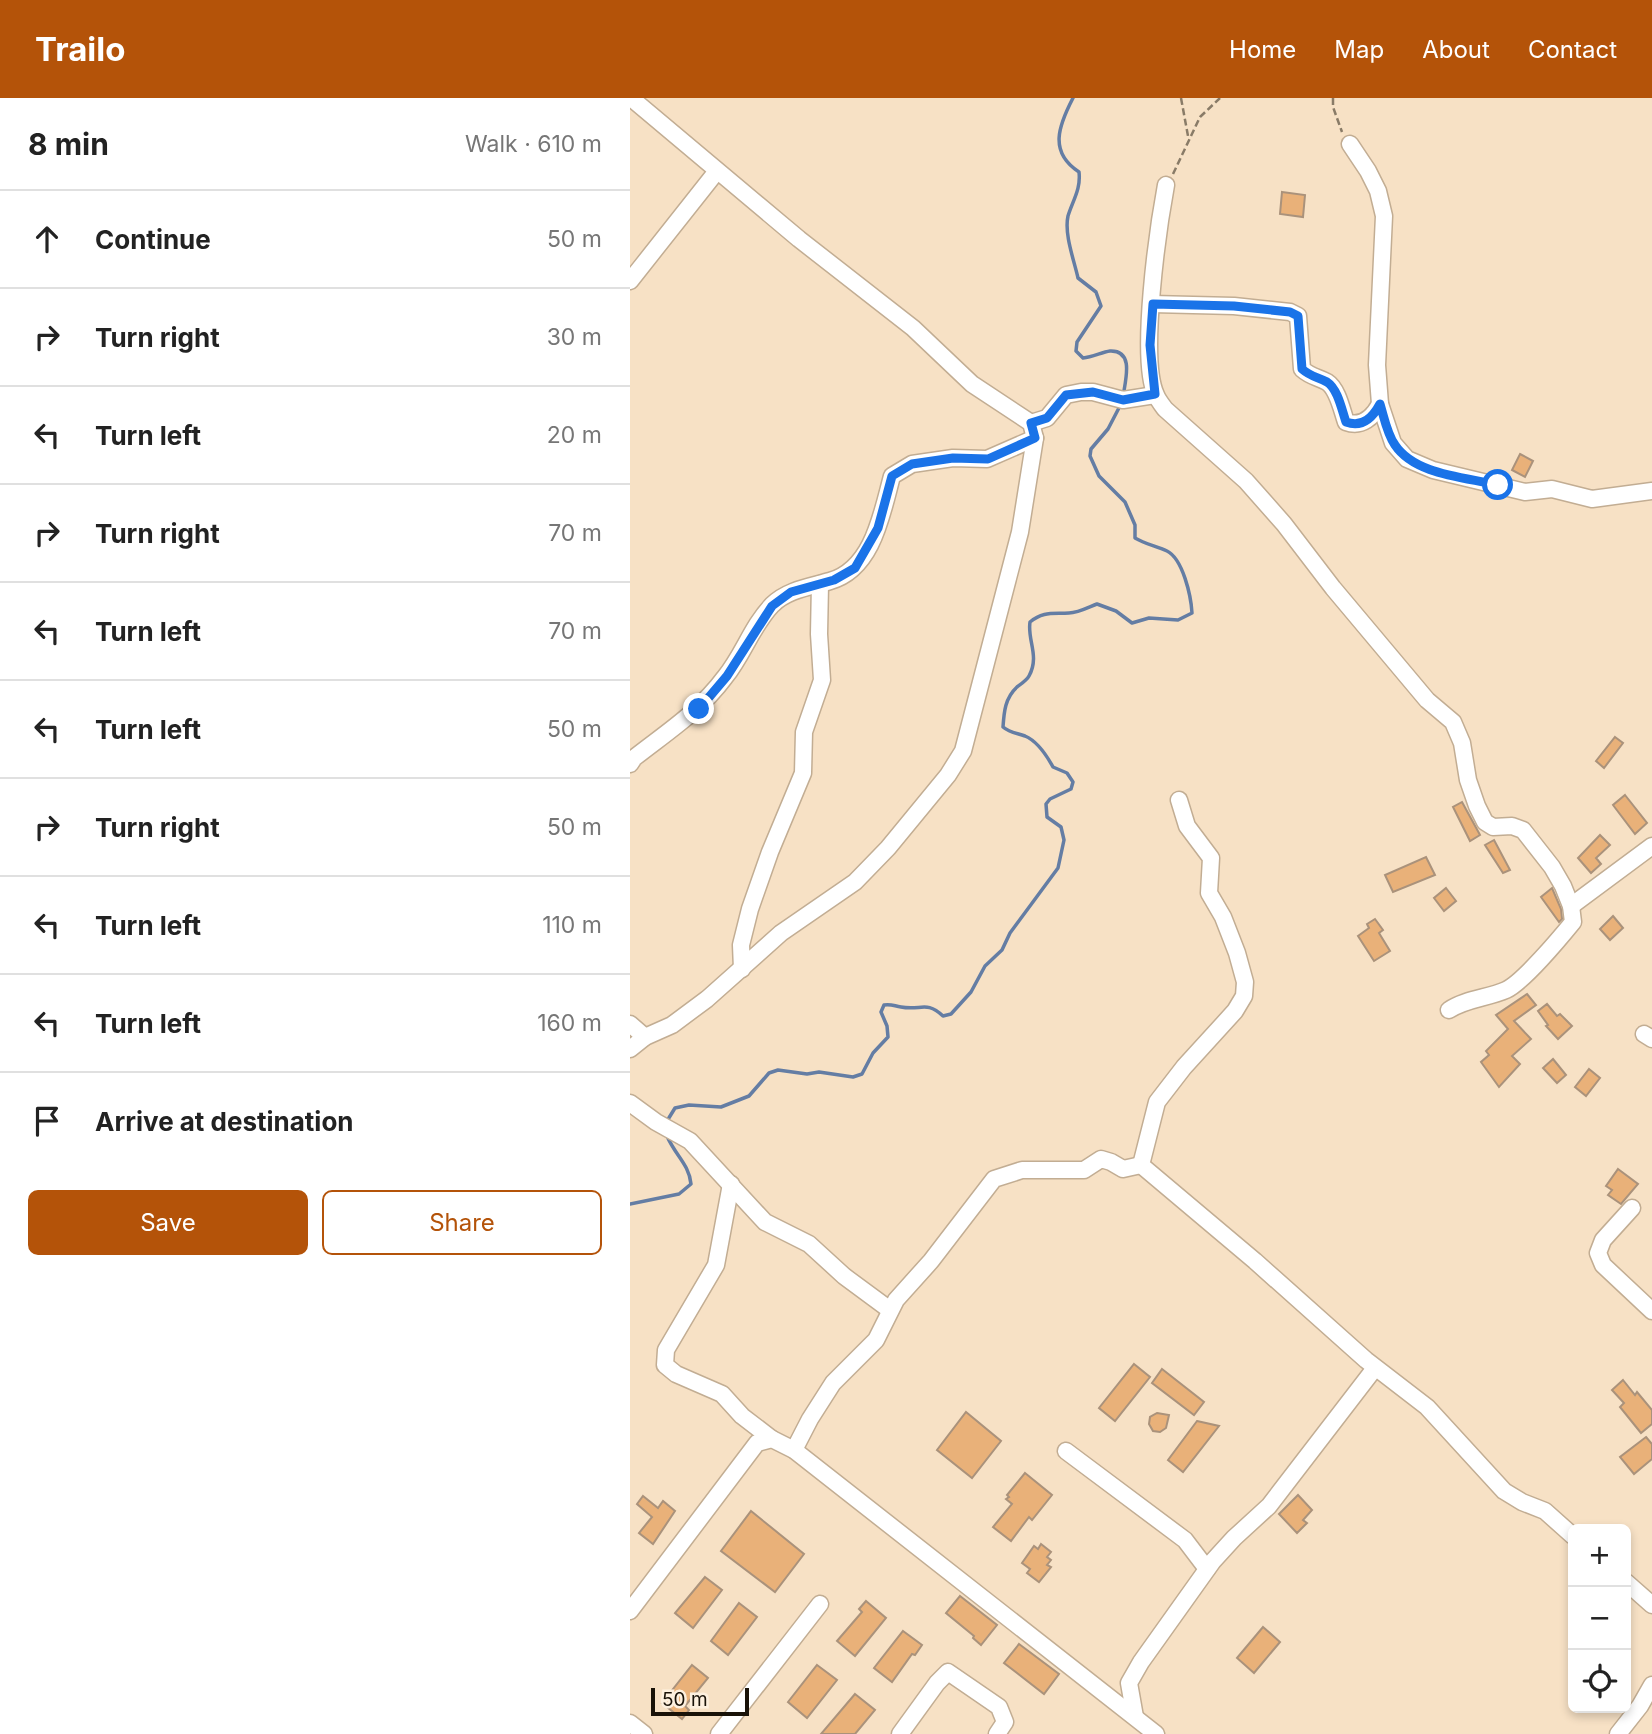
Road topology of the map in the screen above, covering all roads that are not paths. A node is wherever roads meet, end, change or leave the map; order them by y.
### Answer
1 (631, 98) edge
2 (1350, 144) road end
3 (717, 171) junction
4 (1166, 185) road end
5 (630, 282) edge
6 (1153, 304) junction
7 (1155, 394) junction
8 (1380, 404) junction
9 (1033, 430) junction
10 (1652, 491) edge
11 (820, 584) junction
12 (630, 764) edge
13 (1179, 800) dead end
14 (1652, 846) edge
15 (1571, 906) junction
16 (742, 969) junction
17 (1449, 1010) dead end
18 (630, 1024) edge
19 (645, 1037) junction
20 (630, 1049) edge
21 (630, 1103) edge
22 (1141, 1165) junction
23 (731, 1184) junction
24 (1632, 1208) dead end
25 (890, 1310) junction
26 (1652, 1311) edge
27 (1375, 1368) junction
28 (772, 1439) junction
29 (794, 1450) junction
30 (1066, 1451) dead end
31 (1568, 1532) edge
32 (1207, 1569) junction
33 (1631, 1586) edge
34 (820, 1604) dead end
35 (1652, 1605) edge
36 (630, 1611) edge
37 (1652, 1685) edge
38 (1135, 1717) junction
39 (630, 1723) edge
40 (643, 1734) edge
41 (719, 1734) edge
42 (900, 1734) edge
43 (997, 1734) edge
44 (1156, 1734) edge
45 (1618, 1734) edge

1 - 3 street
2 - 8 street
3 - 5 street
3 - 9 street
4 - 6 street
6 - 7 street
6 - 8 street
7 - 9 street
7 - 15 street
8 - 10 street
9 - 11 street
9 - 16 street
11 - 12 street
11 - 16 street
13 - 22 street
14 - 15 street
15 - 17 street
16 - 19 street
18 - 19 street
19 - 20 street
21 - 23 street
22 - 25 street
22 - 27 street
23 - 25 street
23 - 28 street
24 - 26 street
25 - 29 street
27 - 31 street
27 - 32 street
28 - 29 street
28 - 36 street
29 - 38 street
30 - 32 street
32 - 38 street
33 - 35 street
34 - 41 street
37 - 45 street
38 - 44 street
39 - 40 street
42 - 43 street

